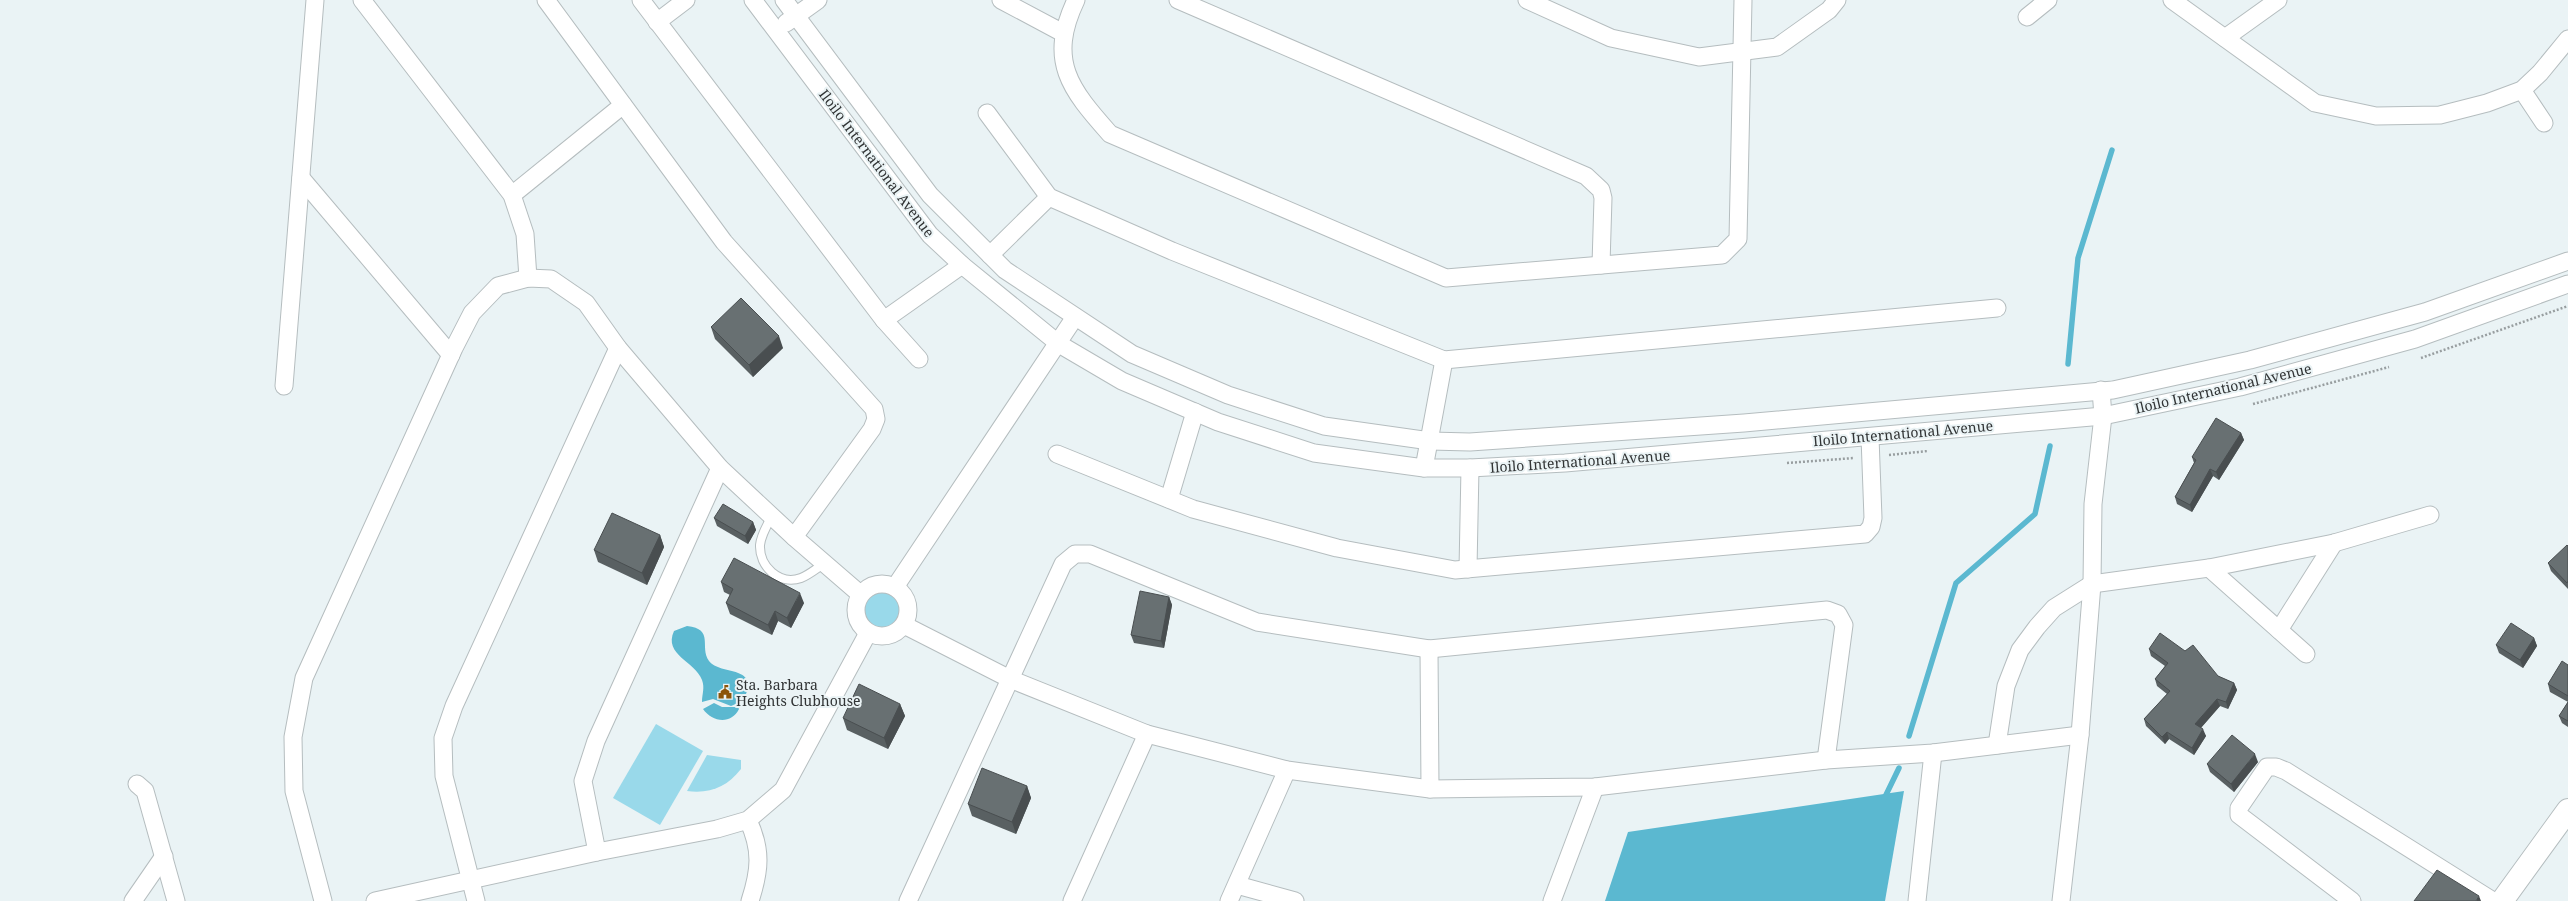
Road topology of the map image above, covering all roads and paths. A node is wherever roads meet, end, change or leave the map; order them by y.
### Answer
1 (315, 0) edge
2 (362, 0) edge
3 (546, 0) edge
4 (640, 0) edge
5 (686, 0) edge
6 (753, 0) edge
7 (784, 0) edge
8 (818, 0) edge
9 (1001, 0) edge
10 (1076, 0) edge
11 (1178, 0) edge
12 (1527, 0) edge
13 (1743, 0) edge
14 (1837, 0) edge
15 (2048, 0) edge
16 (2172, 0) edge
17 (2278, 0) edge
18 (796, 17) junction
19 (2027, 17) dead end
20 (657, 22) junction
21 (777, 30) junction
22 (1063, 33) junction
23 (2224, 38) junction
24 (2568, 39) edge
25 (1742, 53) junction
26 (2522, 90) junction
27 (622, 105) junction
28 (987, 113) dead end
29 (2544, 122) dead end
30 (301, 178) junction
31 (512, 195) junction
32 (1049, 196) junction
33 (990, 255) junction
34 (2568, 261) edge
35 (962, 265) junction
36 (1602, 265) junction
37 (528, 278) junction
38 (2568, 284) edge
39 (2568, 306) edge
40 (1997, 308) dead end
41 (1075, 317) junction
42 (884, 320) junction
43 (1059, 344) junction
44 (618, 348) junction
45 (451, 355) junction
46 (2419, 358) dead end
47 (919, 359) dead end
48 (1444, 360) junction
49 (2396, 364) dead end
50 (284, 386) dead end
51 (2102, 390) junction
52 (2247, 405) dead end
53 (1194, 412) junction
54 (2103, 416) junction
55 (1870, 437) junction
56 (1430, 441) junction
57 (1934, 450) dead end
58 (1057, 454) dead end
59 (1871, 457) junction
60 (1784, 464) dead end
61 (720, 468) junction
62 (1424, 468) junction
63 (1470, 468) junction
64 (1169, 499) junction
65 (2430, 515) dead end
66 (772, 516) junction
67 (794, 538) junction
68 (2334, 543) junction
69 (825, 563) junction
70 (2209, 568) junction
71 (1468, 569) junction
72 (2092, 584) junction
73 (895, 587) junction
74 (860, 594) junction
75 (904, 625) junction
76 (2278, 630) junction
77 (868, 633) junction
78 (1429, 649) junction
79 (2306, 654) dead end
80 (1010, 679) junction
81 (1147, 734) junction
82 (2080, 735) junction
83 (1997, 745) junction
84 (1933, 753) junction
85 (1826, 760) junction
86 (1287, 770) junction
87 (137, 784) dead end
88 (1595, 787) junction
89 (1430, 789) junction
90 (2568, 810) edge
91 (748, 820) junction
92 (597, 852) junction
93 (164, 856) junction
94 (470, 880) junction
95 (1236, 885) junction
96 (133, 901) edge
97 (176, 901) edge
98 (323, 901) edge
99 (375, 901) edge
100 (476, 901) edge
101 (750, 901) edge
102 (908, 901) edge
103 (1072, 901) edge
104 (1229, 901) edge
105 (1295, 901) edge
106 (1552, 901) edge
107 (1917, 901) edge
108 (2062, 901) edge
109 (2352, 901) edge
110 (2493, 901) edge
111 (2502, 901) edge

1 - 30 street
2 - 31 street
3 - 27 street
4 - 20 street
5 - 20 street
6 - 21 street, Iloilo International Avenue
7 - 18 street, Iloilo International Avenue
8 - 18 street
9 - 22 street
10 - 22 street
11 - 36 street
12 - 25 street
13 - 25 street
14 - 25 street
15 - 19 street
16 - 23 street
17 - 23 street
18 - 21 street
18 - 33 street, Iloilo International Avenue
20 - 42 street
21 - 35 street, Iloilo International Avenue
22 - 36 street
23 - 26 street
24 - 26 street
25 - 36 street
26 - 29 street
27 - 31 street
27 - 67 street
28 - 32 street
30 - 45 street
30 - 50 street
31 - 37 street
32 - 33 street
32 - 48 street
33 - 41 street, Iloilo International Avenue
34 - 51 street, Iloilo International Avenue
35 - 42 street
35 - 43 street, Iloilo International Avenue
37 - 44 street
37 - 45 street
38 - 54 street, Iloilo International Avenue
39 - 46 path
40 - 48 street
41 - 43 street
41 - 56 street, Iloilo International Avenue
42 - 47 street
43 - 53 street, Iloilo International Avenue
43 - 73 street
44 - 61 street
44 - 94 street
45 - 98 street
48 - 56 street
49 - 52 path
51 - 54 street
51 - 56 street, Iloilo International Avenue
53 - 62 street, Iloilo International Avenue
53 - 64 street
54 - 55 street, Iloilo International Avenue
54 - 72 street
55 - 59 street
55 - 63 street, Iloilo International Avenue
56 - 62 street
57 - 59 path
58 - 64 street
59 - 60 path
59 - 71 street
61 - 66 street
61 - 92 street
62 - 63 street, Iloilo International Avenue
63 - 71 street
64 - 71 street
65 - 68 street
66 - 67 street
66 - 69 lane
67 - 69 street
68 - 70 street
68 - 76 street
69 - 74 street
70 - 72 street
70 - 76 street
72 - 82 street
72 - 83 street
73 - 74 street
73 - 75 street
74 - 77 street
75 - 77 street
75 - 80 street
76 - 79 street
77 - 91 street
78 - 80 street
78 - 85 street
78 - 89 street
80 - 81 street
80 - 102 street
81 - 86 street
81 - 103 street
82 - 83 street
82 - 108 street
83 - 84 street
84 - 85 street
84 - 107 street
85 - 88 street
86 - 89 street
86 - 95 street
87 - 93 street
88 - 89 street
88 - 106 street
90 - 111 main road
91 - 92 street
91 - 101 street
92 - 94 street
93 - 96 street
93 - 97 street
94 - 99 street
94 - 100 street
95 - 104 street
95 - 105 street
109 - 110 street

